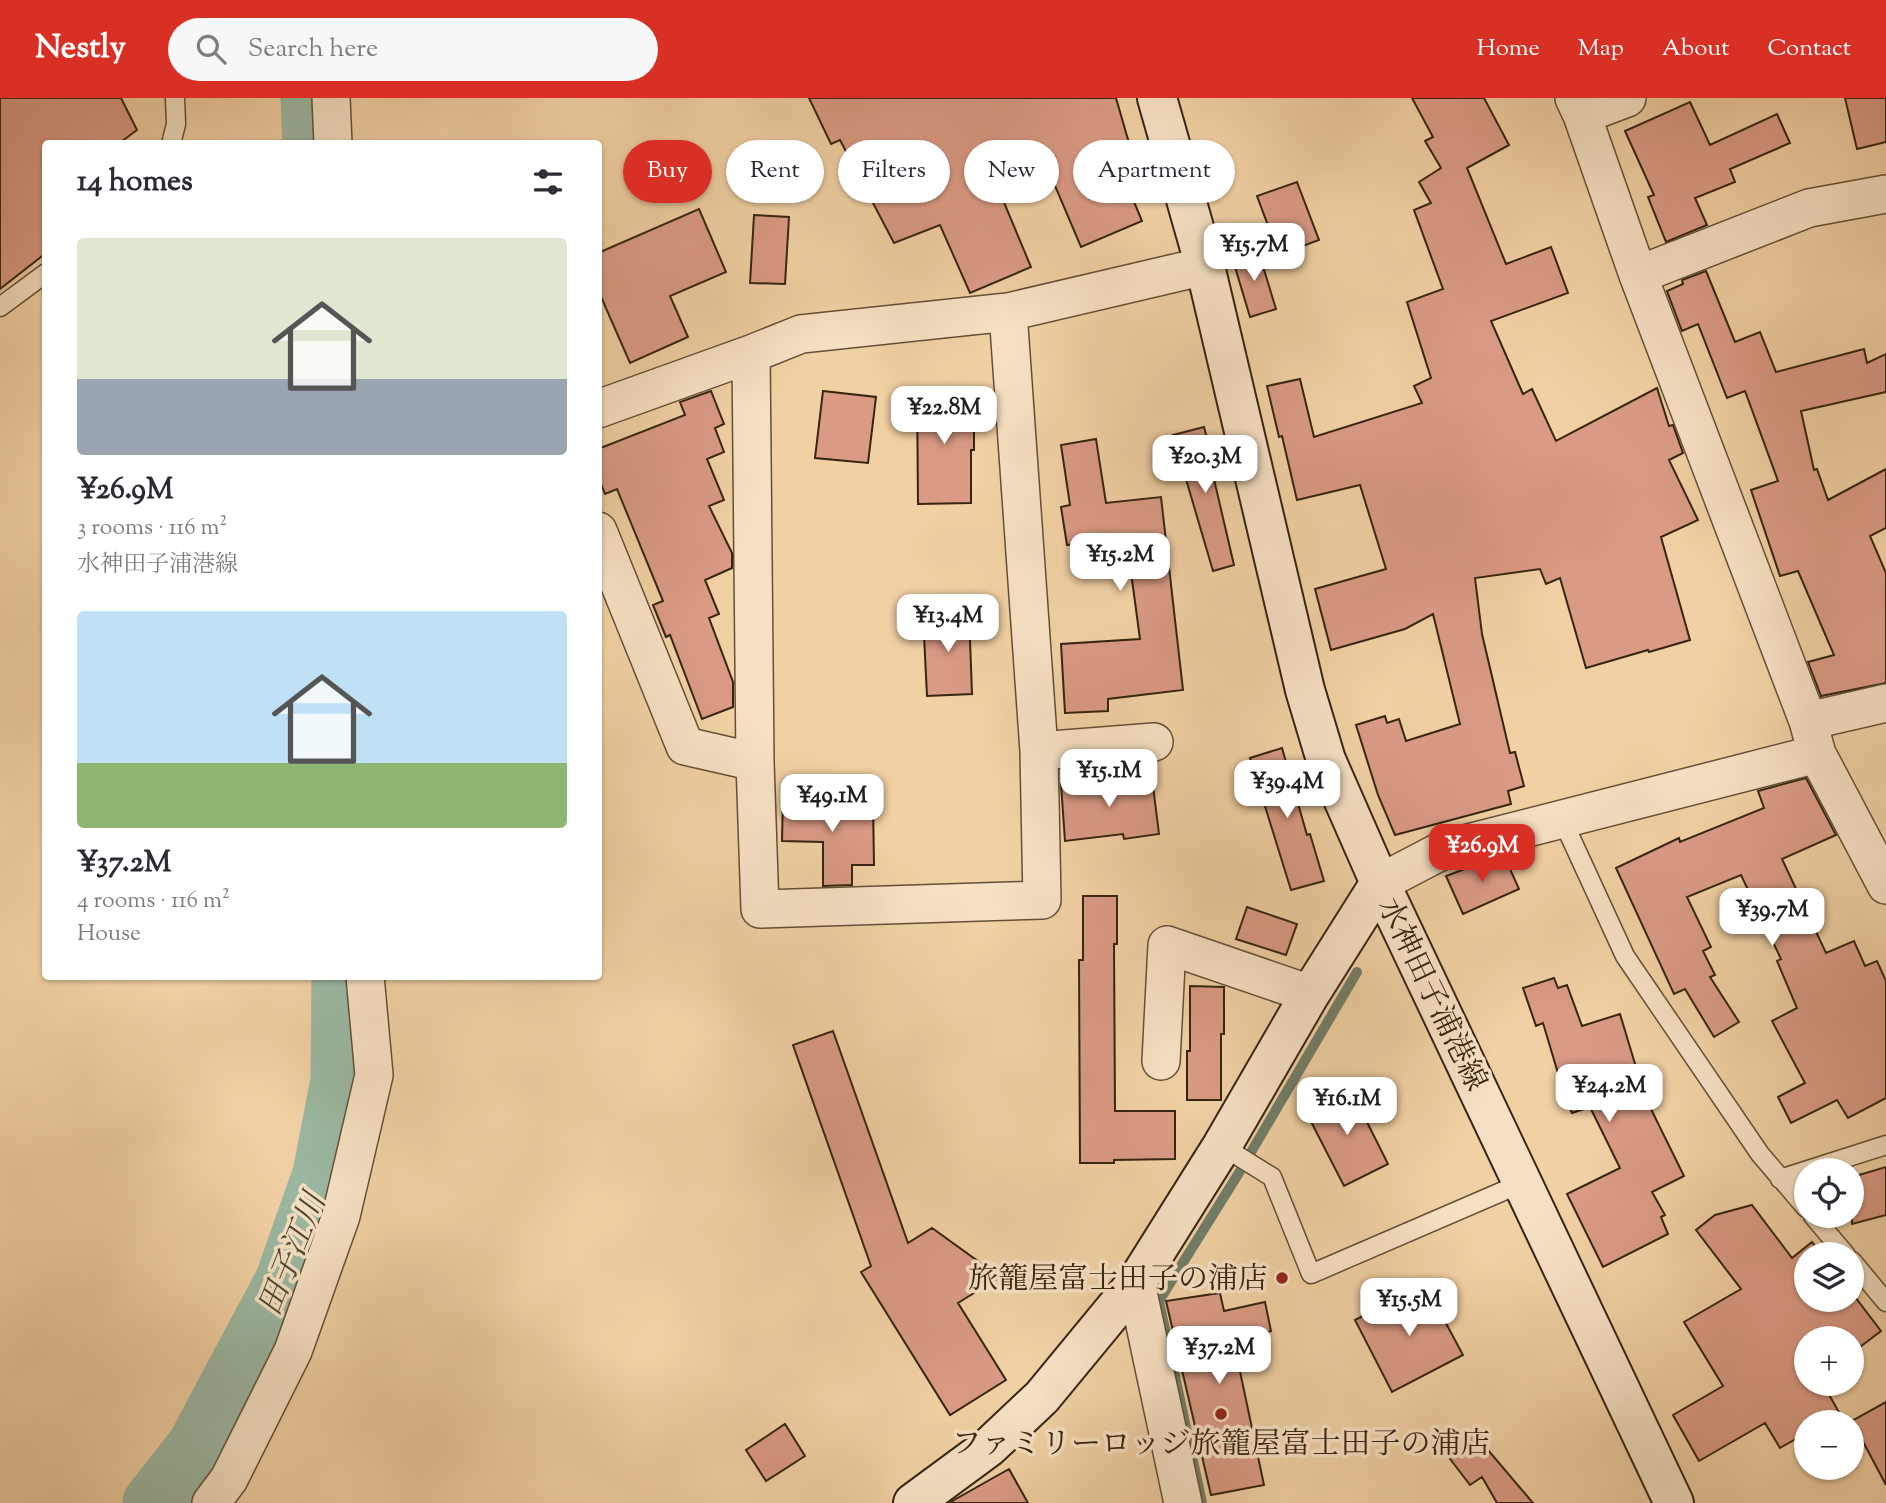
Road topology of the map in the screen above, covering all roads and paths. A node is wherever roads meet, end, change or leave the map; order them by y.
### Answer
1 (175, 98) edge
2 (331, 98) edge
3 (1157, 98) edge
4 (1627, 98) edge
5 (1578, 107) edge
6 (172, 140) edge
7 (333, 140) edge
8 (1886, 194) edge
9 (1205, 266) junction
10 (1638, 275) junction
11 (42, 276) edge
12 (0, 307) edge
13 (1008, 312) junction
14 (751, 354) junction
15 (602, 407) edge
16 (602, 541) edge
17 (1886, 703) edge
18 (1813, 737) junction
19 (1154, 742) dead end
20 (1039, 751) junction
21 (755, 762) junction
22 (1562, 819) junction
23 (1380, 883) junction
24 (1886, 885) edge
25 (365, 980) edge
26 (1310, 994) junction
27 (1161, 1061) dead end
28 (1886, 1144) edge
29 (1229, 1151) junction
30 (1780, 1179) junction
31 (1522, 1183) junction
32 (1794, 1195) edge
33 (1823, 1228) edge
34 (1835, 1242) edge
35 (1864, 1275) edge
36 (1136, 1283) junction
37 (1886, 1301) edge
38 (211, 1503) edge
39 (913, 1503) edge
40 (1183, 1503) edge
41 (1674, 1503) edge

1 - 6 lane
2 - 7 street
3 - 9 main road, 水神田子浦港線
4 - 5 street
5 - 10 street
8 - 10 street
9 - 13 street
9 - 23 main road, 水神田子浦港線
10 - 18 street
11 - 12 lane
13 - 14 street
13 - 20 street
14 - 15 street
14 - 21 street
16 - 21 street
17 - 18 street
18 - 22 street
18 - 24 street
19 - 20 street
20 - 21 street
22 - 23 street
22 - 30 lane
23 - 26 main road
23 - 31 main road, 水神田子浦港線
25 - 38 street
26 - 27 street
26 - 29 main road
28 - 30 lane
29 - 31 lane
29 - 36 main road
30 - 32 lane
31 - 41 main road, 水神田子浦港線
33 - 34 lane
35 - 37 lane
36 - 39 main road
36 - 40 street

